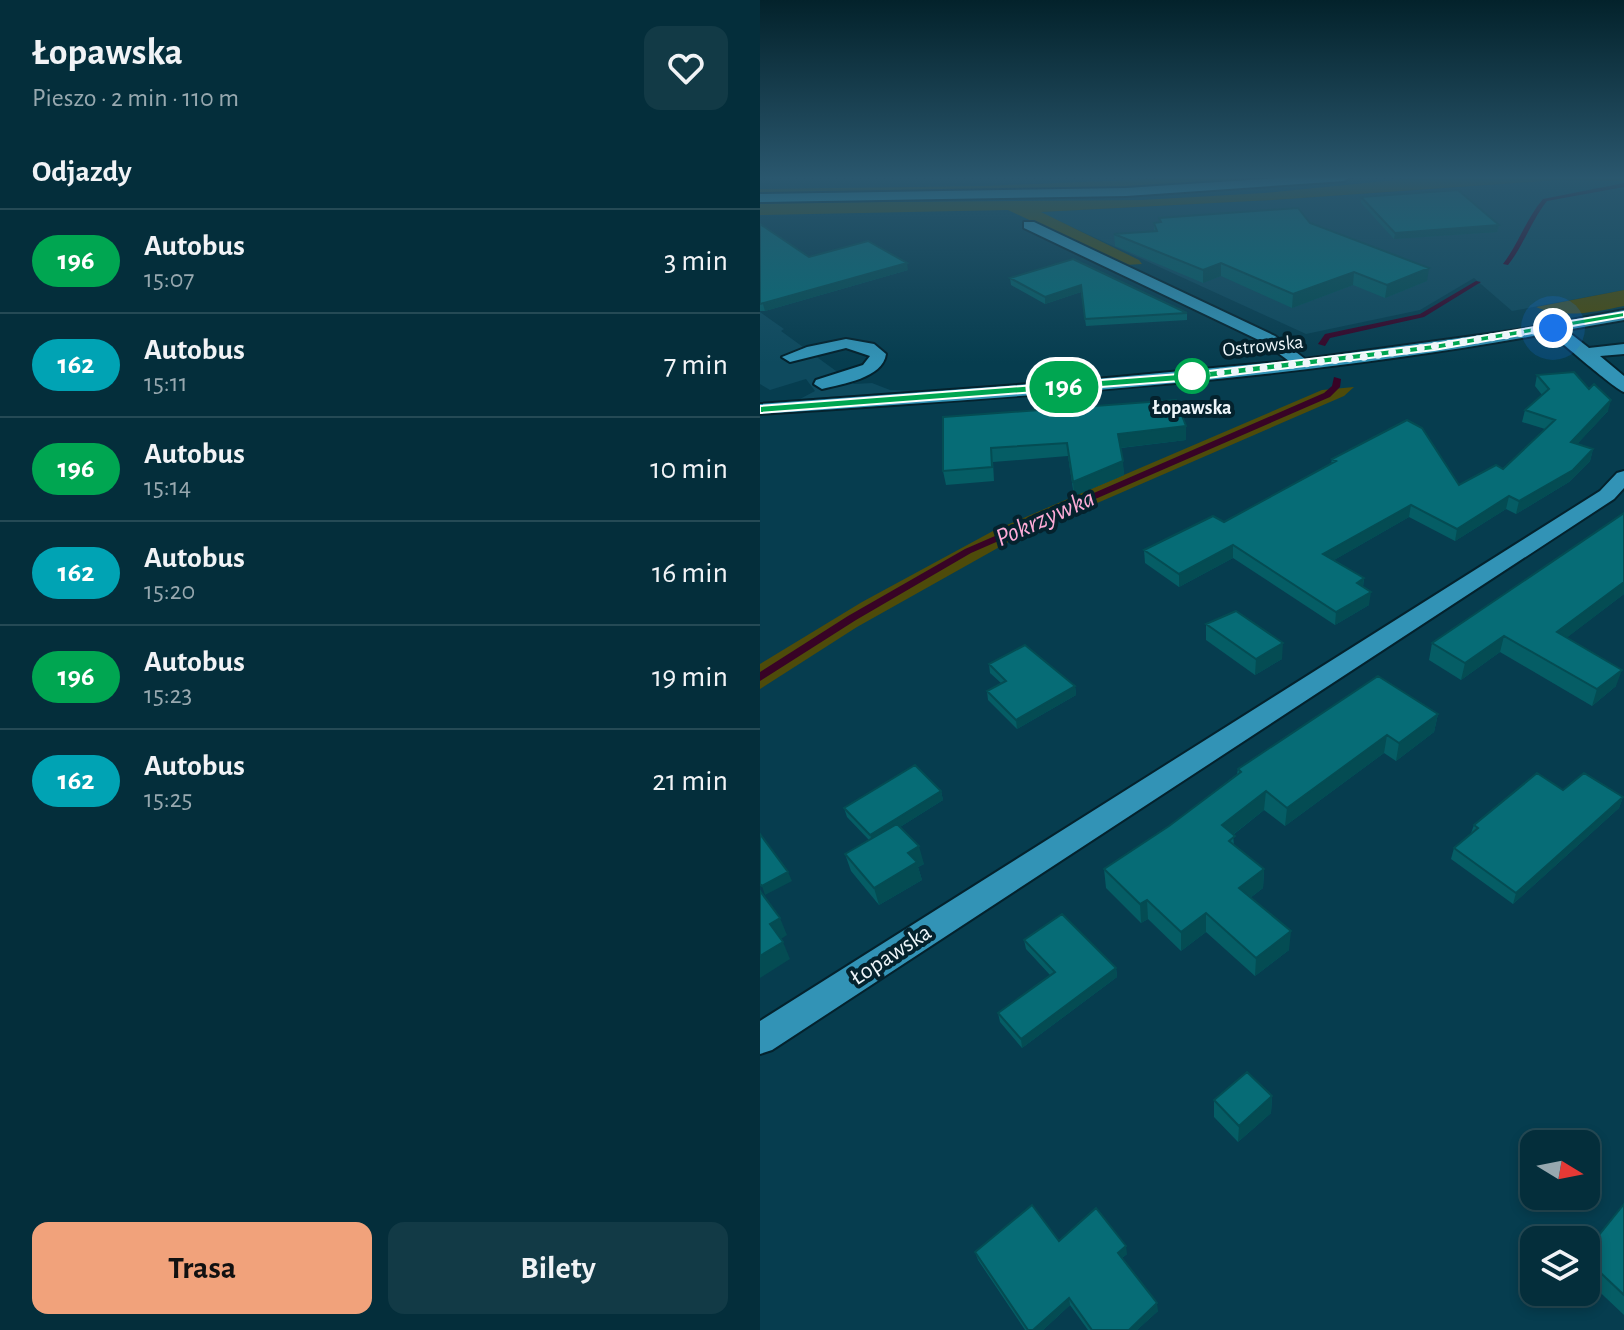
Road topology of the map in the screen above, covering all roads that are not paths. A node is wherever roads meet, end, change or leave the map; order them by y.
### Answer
1 (1059, 239) edge
2 (1624, 315) edge
3 (1553, 328) junction
4 (1624, 349) edge
5 (1587, 353) junction
6 (1299, 364) junction
7 (822, 384) junction
8 (1624, 387) edge
9 (845, 404) junction
10 (760, 409) edge
11 (1624, 477) edge
12 (760, 1039) edge

1 - 6 street
2 - 3 street, Ostrowska
3 - 5 street
3 - 6 street, Ostrowska
4 - 5 street
5 - 8 street
6 - 9 street, Ostrowska
7 - 7 street
7 - 9 street
9 - 10 street, Ostrowska
11 - 12 street, Łopawska

